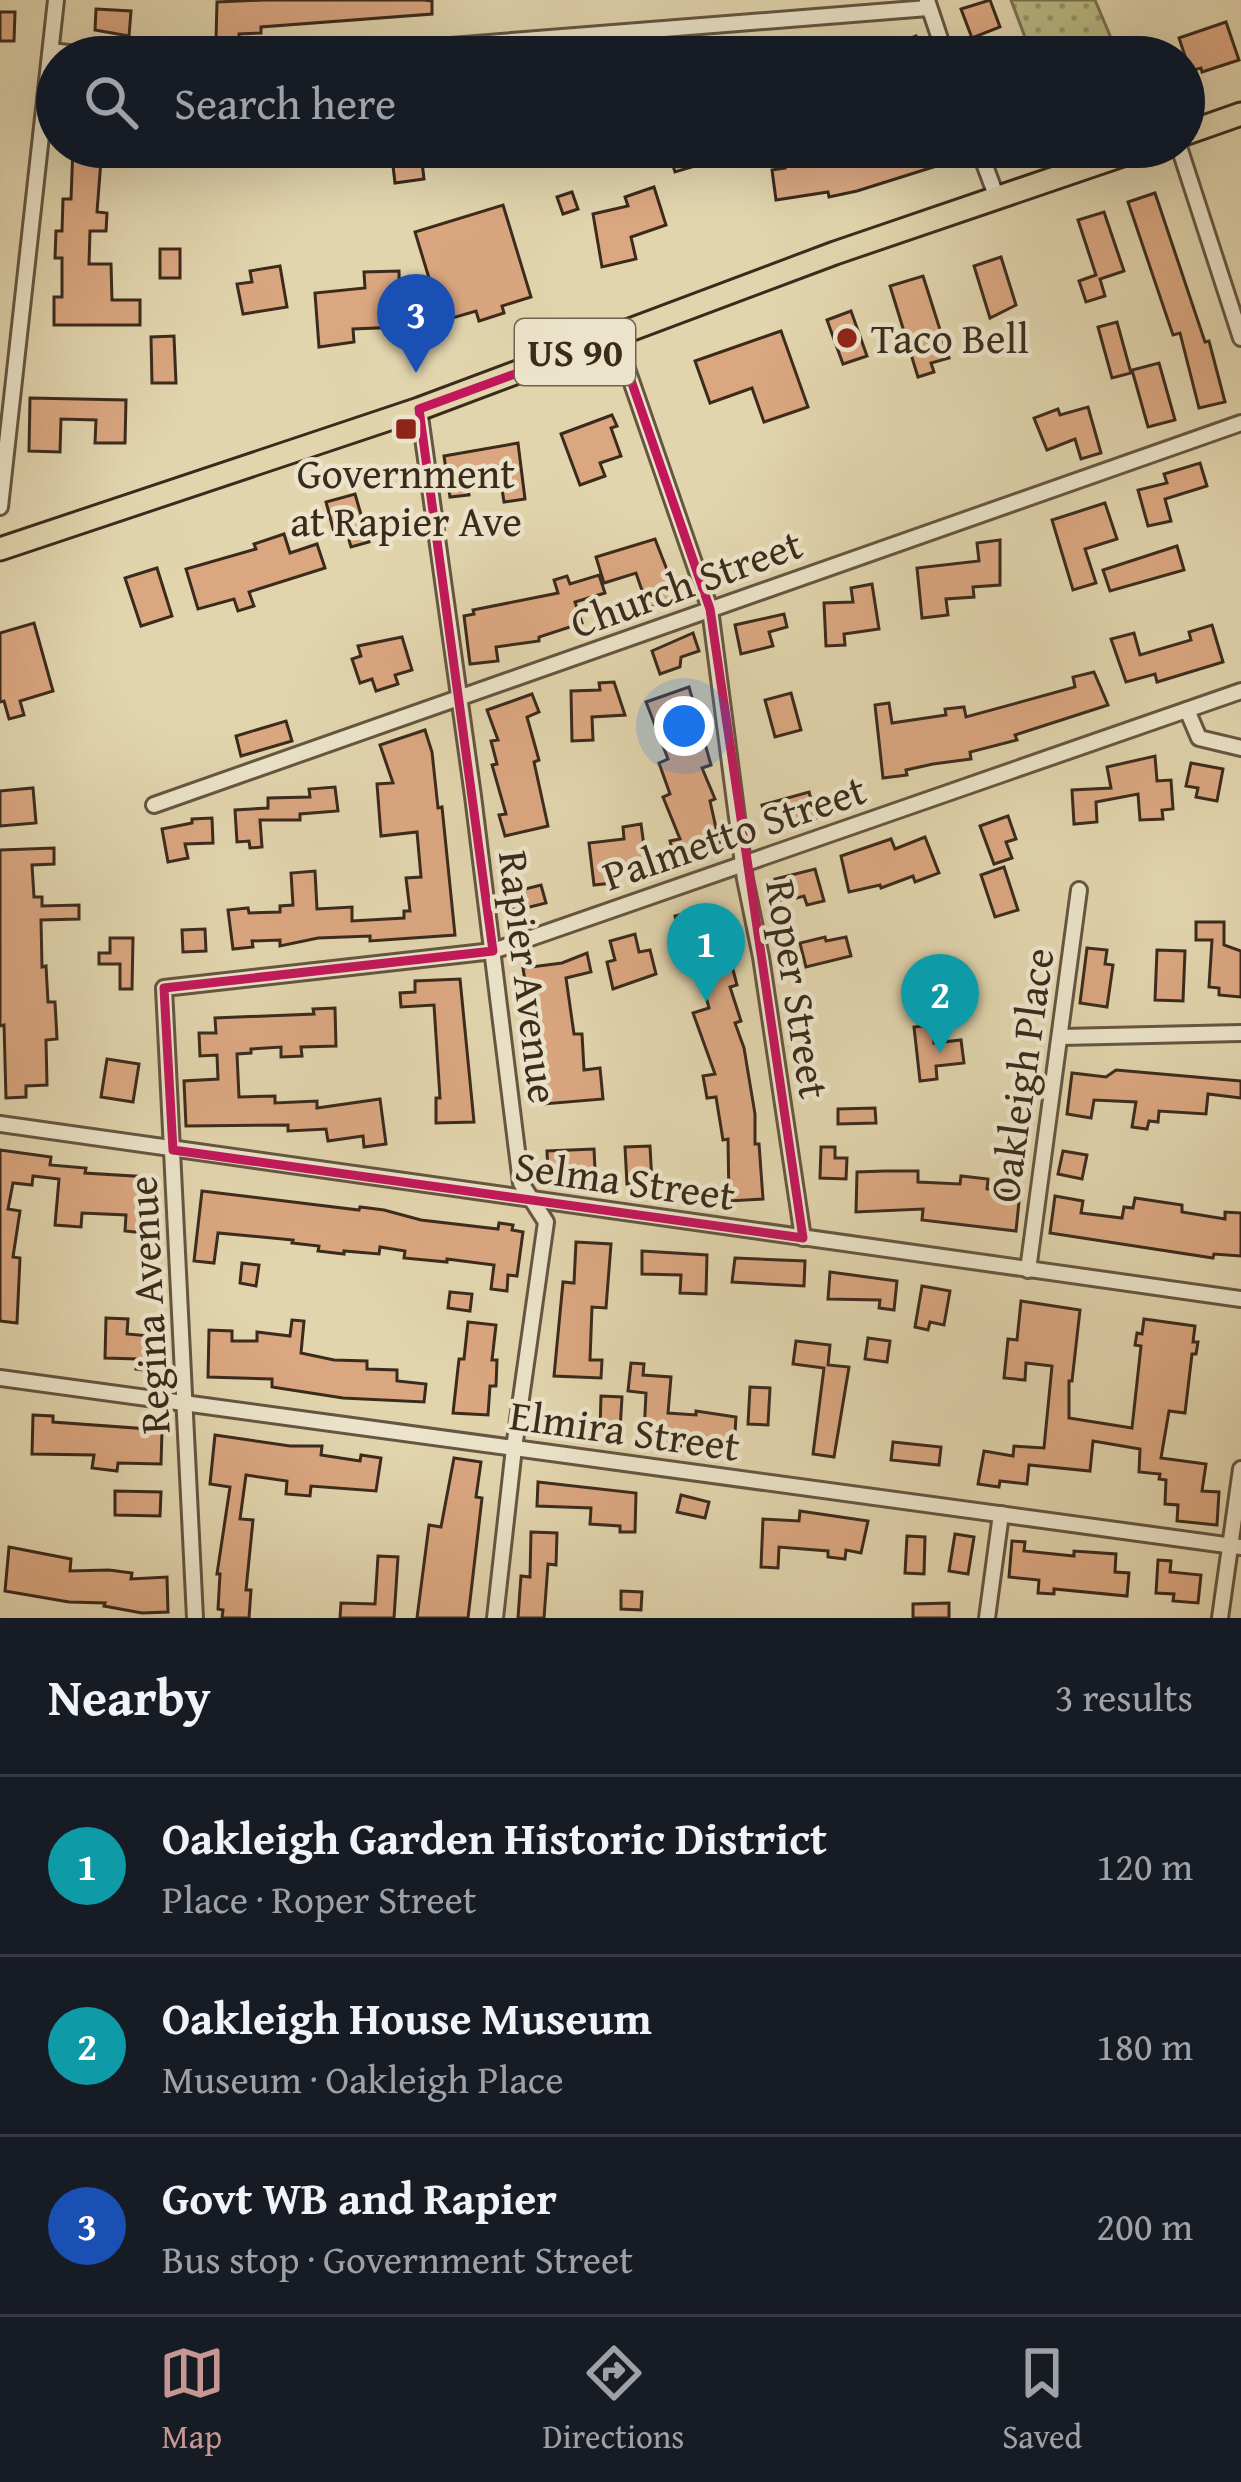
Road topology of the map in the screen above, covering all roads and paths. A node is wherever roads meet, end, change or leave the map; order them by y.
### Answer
1 (56, 0) edge
2 (927, 4) edge
3 (52, 36) edge
4 (555, 36) edge
5 (938, 36) edge
6 (1241, 114) edge
7 (1205, 127) edge
8 (38, 168) edge
9 (986, 168) edge
10 (1085, 168) edge
11 (1185, 168) edge
12 (997, 198) junction
13 (616, 337) junction
14 (1241, 338) edge
15 (419, 409) junction
16 (1241, 423) edge
17 (0, 507) edge
18 (0, 537) edge
19 (1, 549) edge
20 (710, 609) junction
21 (1241, 691) edge
22 (458, 700) junction
23 (1187, 710) junction
24 (1241, 748) edge
25 (154, 805) dead end
26 (743, 864) junction
27 (1079, 890) dead end
28 (493, 951) junction
29 (164, 988) joint
30 (1241, 1033) edge
31 (1061, 1036) junction
32 (0, 1124) edge
33 (173, 1150) junction
34 (535, 1201) junction
35 (803, 1238) junction
36 (1028, 1270) junction
37 (1241, 1299) edge
38 (0, 1378) edge
39 (187, 1404) junction
40 (514, 1448) junction
41 (1241, 1469) edge
42 (1001, 1514) junction
43 (1236, 1547) edge
44 (194, 1618) edge
45 (495, 1618) edge
46 (987, 1618) edge
47 (1220, 1618) edge

1 - 3 street
2 - 4 street
2 - 5 street
6 - 7 main road
8 - 17 street
9 - 12 street
10 - 12 main road, US 90
11 - 14 street
12 - 13 main road, US 90
13 - 15 main road, US 90
13 - 20 street, Roper Street
15 - 19 main road, US 90
15 - 22 street, Rapier Avenue
16 - 20 street, Church Street
18 - 19 street
20 - 22 street, Church Street
20 - 26 street, Roper Street
21 - 23 street, Palmetto Street
22 - 25 street, Church Street
22 - 28 street, Rapier Avenue
23 - 24 street
23 - 26 street, Palmetto Street
26 - 28 street, Palmetto Street
26 - 35 street, Roper Street
27 - 31 street, Oakleigh Place
28 - 29 street, Palmetto Street
28 - 34 street, Rapier Avenue
29 - 33 street, Regina Avenue
30 - 31 street
31 - 36 street, Oakleigh Place
32 - 33 street, Selma Street
33 - 34 street, Selma Street
33 - 39 street, Regina Avenue
34 - 35 street, Selma Street
34 - 40 street, Rapier Avenue
35 - 36 street, Selma Street
36 - 37 street, Selma Street
38 - 39 street, Elmira Street
39 - 40 street, Elmira Street
39 - 44 street, Regina Avenue
40 - 42 street, Elmira Street
40 - 45 street, Rapier Avenue
41 - 43 street
42 - 43 street, Elmira Street
42 - 46 street
43 - 47 street

